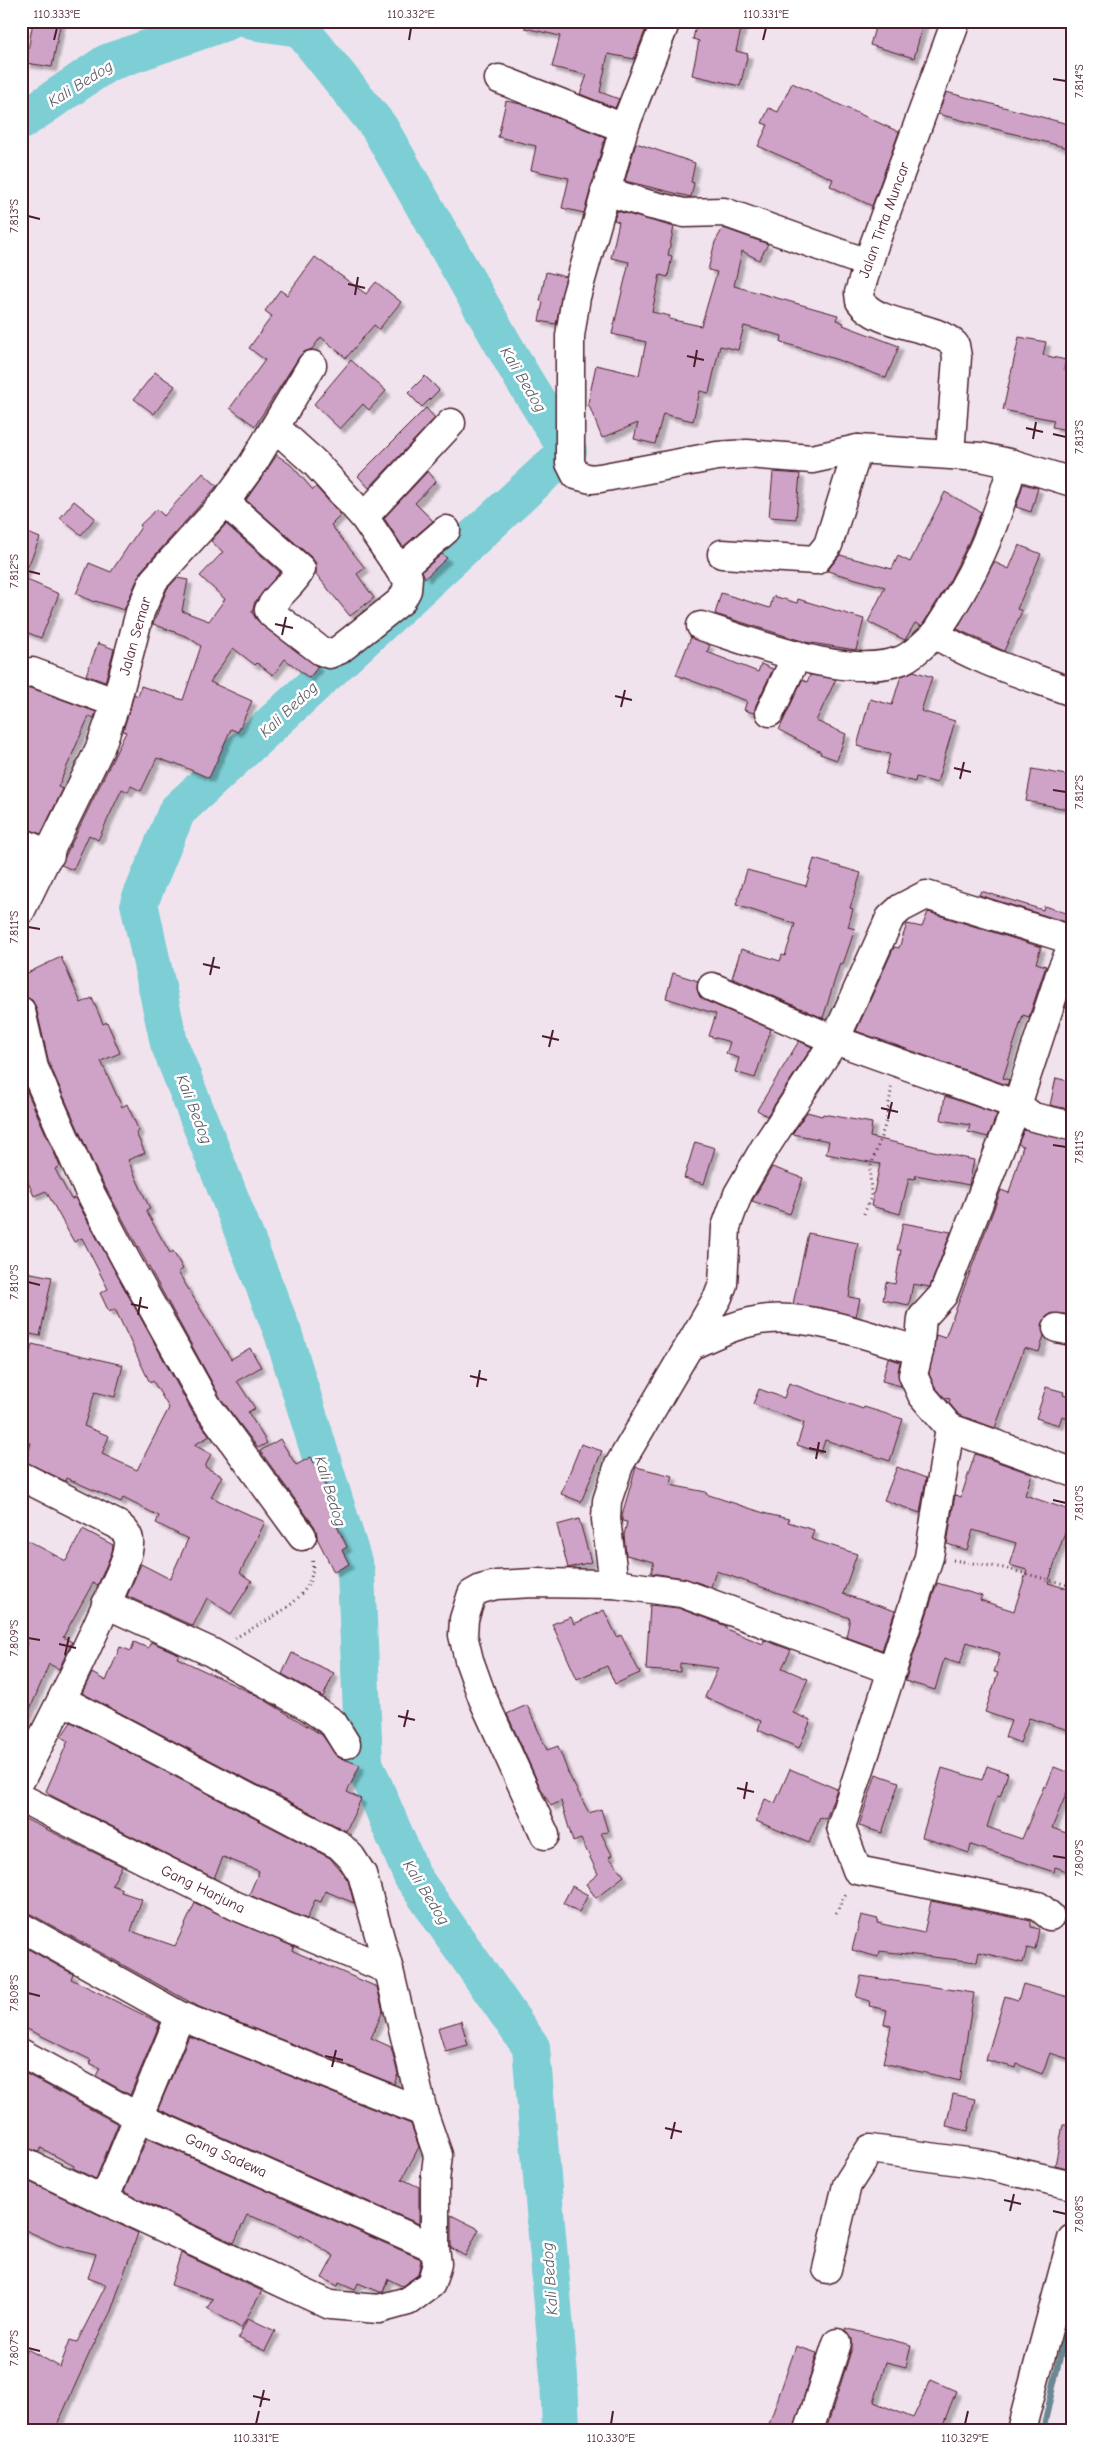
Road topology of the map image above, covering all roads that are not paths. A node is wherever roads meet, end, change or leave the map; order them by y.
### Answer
1 (666, 21) edge
2 (956, 21) edge
3 (499, 79) dead end
4 (624, 128) junction
5 (606, 191) junction
6 (867, 263) junction
7 (312, 365) dead end
8 (451, 423) dead end
9 (276, 428) junction
10 (858, 449) junction
11 (950, 454) junction
12 (1013, 464) junction
13 (1072, 482) edge
14 (225, 502) junction
15 (364, 517) junction
16 (446, 530) dead end
17 (722, 554) dead end
18 (400, 570) junction
19 (701, 626) dead end
20 (936, 634) junction
21 (797, 655) junction
22 (21, 674) edge
23 (1072, 692) edge
24 (116, 703) junction
25 (770, 712) dead end
26 (21, 842) edge
27 (50, 855) junction
28 (21, 910) edge
29 (1072, 940) edge
30 (1072, 946) edge
31 (712, 988) dead end
32 (21, 1011) edge
33 (836, 1040) junction
34 (1018, 1105) junction
35 (1072, 1126) edge
36 (690, 1346) junction
37 (918, 1351) junction
38 (950, 1428) junction
39 (1072, 1472) edge
40 (21, 1476) edge
41 (302, 1536) road end
42 (614, 1584) junction
43 (106, 1604) junction
44 (891, 1670) junction
45 (62, 1700) junction
46 (346, 1744) dead end
47 (21, 1779) edge
48 (21, 1798) edge
49 (545, 1835) dead end
50 (1050, 1916) dead end
51 (21, 1927) edge
52 (389, 1970) junction
53 (180, 2016) junction
54 (21, 2053) edge
55 (423, 2112) junction
56 (140, 2118) junction
57 (21, 2160) edge
58 (1072, 2185) edge
59 (104, 2200) junction
60 (1072, 2239) edge
61 (435, 2248) junction
62 (827, 2269) dead end
63 (837, 2343) dead end
64 (809, 2430) edge
65 (1021, 2430) edge

1 - 4 street
2 - 6 street, Jalan Tirta Muncar
3 - 4 street
4 - 5 street
5 - 6 street
5 - 10 street
6 - 11 street, Jalan Tirta Muncar
7 - 9 street, Jalan Semar
8 - 15 street
9 - 14 street, Jalan Semar
9 - 15 street
10 - 11 street
10 - 17 street
11 - 12 street
12 - 13 street
12 - 20 street
14 - 18 street
14 - 24 street, Jalan Semar
15 - 18 street
16 - 18 street
19 - 21 street
20 - 21 street
20 - 23 street
21 - 25 street
22 - 24 street
24 - 27 street, Jalan Semar
26 - 27 street
27 - 28 street, Jalan Semar
29 - 33 street
30 - 34 street
31 - 33 street
32 - 41 street
33 - 34 street
33 - 36 street
34 - 35 street
34 - 37 street
36 - 37 street
36 - 42 street
37 - 38 street
38 - 39 street
38 - 44 street
40 - 43 street
42 - 44 street
42 - 49 street
43 - 45 street
43 - 46 street
44 - 50 street
45 - 47 street
45 - 52 street
48 - 52 street, Gang Harjuna
51 - 53 street
52 - 55 street
53 - 55 street
53 - 56 street
54 - 56 street, Gang Sadewa
55 - 61 street
56 - 59 street
56 - 61 street, Gang Sadewa
57 - 59 street
58 - 62 street
59 - 61 street
60 - 65 street
63 - 64 street

